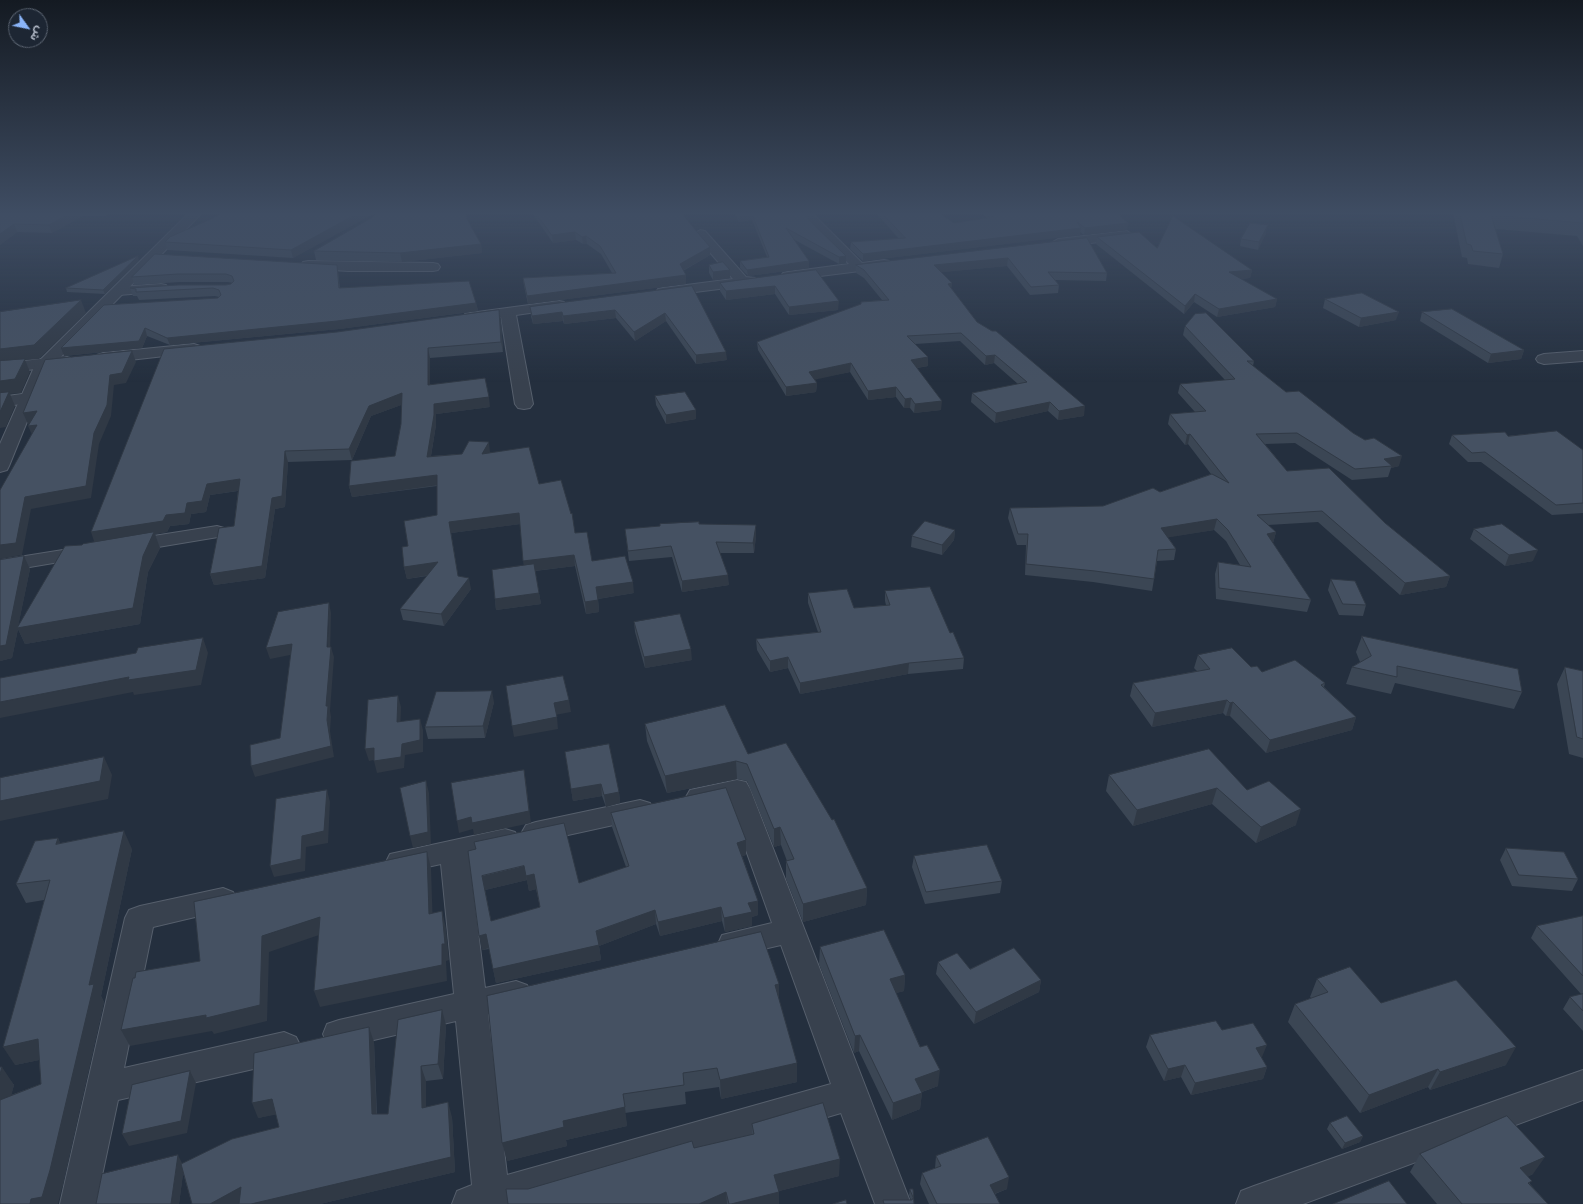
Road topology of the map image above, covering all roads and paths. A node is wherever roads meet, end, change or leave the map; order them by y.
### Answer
1 (140, 269) edge
2 (732, 269) edge
3 (841, 269) edge
4 (743, 282) junction
5 (172, 287) edge
6 (119, 291) junction
7 (651, 294) edge
8 (574, 303) edge
9 (125, 306) edge
10 (102, 307) junction
11 (508, 312) junction
12 (455, 319) edge
13 (205, 348) edge
14 (1583, 356) edge
15 (1544, 360) dead end
16 (46, 363) junction
17 (0, 369) edge
18 (29, 398) junction
19 (0, 402) edge
20 (524, 404) dead end
21 (2, 459) edge
22 (217, 532) edge
23 (0, 566) edge
24 (454, 850) junction
25 (370, 868) edge
26 (248, 895) edge
27 (790, 931) junction
28 (706, 950) edge
29 (546, 987) edge
30 (469, 1004) junction
31 (1583, 1085) edge
32 (104, 1088) junction
33 (852, 1094) junction
34 (484, 1202) edge
35 (78, 1204) edge
36 (893, 1204) edge
37 (1254, 1204) edge

1 - 6 street
2 - 4 street
3 - 4 street
4 - 7 street
5 - 6 street
6 - 10 street
8 - 11 street
9 - 10 street
10 - 16 street
11 - 12 street
11 - 20 street
13 - 16 street
14 - 15 street
16 - 17 street
16 - 18 street
18 - 19 street
18 - 21 street
22 - 23 street
24 - 25 street
24 - 27 street
24 - 30 street
26 - 32 street
27 - 28 street
27 - 33 street
29 - 30 street
30 - 32 street
30 - 34 street
31 - 37 street
32 - 35 street
33 - 34 street
33 - 36 street

